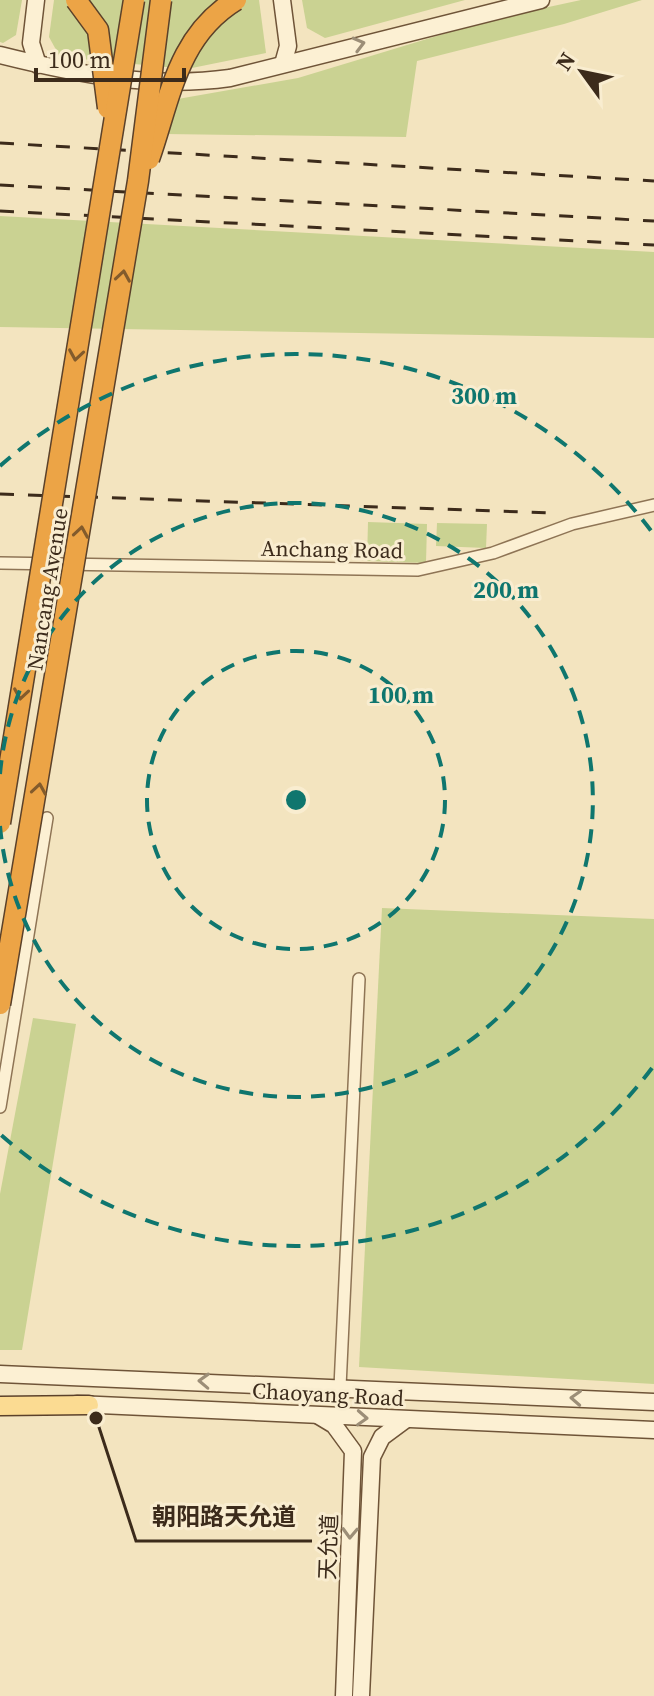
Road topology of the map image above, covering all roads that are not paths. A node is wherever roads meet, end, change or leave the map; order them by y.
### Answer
1 (36, 0) edge
2 (76, 0) edge
3 (134, 0) edge
4 (161, 0) edge
5 (236, 0) edge
6 (282, 0) edge
7 (541, 0) edge
8 (0, 55) edge
9 (283, 64) junction
10 (38, 65) junction
11 (110, 140) junction
12 (138, 181) junction
13 (654, 505) edge
14 (0, 563) edge
15 (47, 818) dead end
16 (0, 823) edge
17 (359, 979) dead end
18 (0, 1004) edge
19 (0, 1107) edge
20 (0, 1374) edge
21 (340, 1387) junction
22 (0, 1399) edge
23 (654, 1402) edge
24 (89, 1405) junction
25 (0, 1406) edge
26 (318, 1416) junction
27 (405, 1420) junction
28 (654, 1430) edge
29 (344, 1696) edge
30 (361, 1696) edge

1 - 10 main road
2 - 11 highway, bridge
3 - 11 highway, bridge
4 - 12 highway, bridge
5 - 12 highway, bridge
6 - 9 main road
9 -> 7 main road
8 - 10 main road
9 - 10 main road
11 -> 16 highway, Nancang Avenue, bridge
18 -> 12 highway, Nancang Avenue, bridge
13 - 14 street, Anchang Road
15 - 19 street
17 - 21 street
21 -> 20 main road, Chaoyang Road
23 -> 21 main road, Chaoyang Road
22 - 24 main road, Chaoyang Road
24 - 25 main road
24 - 26 main road, Chaoyang Road
26 -> 27 main road, Chaoyang Road
26 -> 29 main road, 天允道
27 - 28 main road, Chaoyang Road
27 - 30 main road, 天允道

